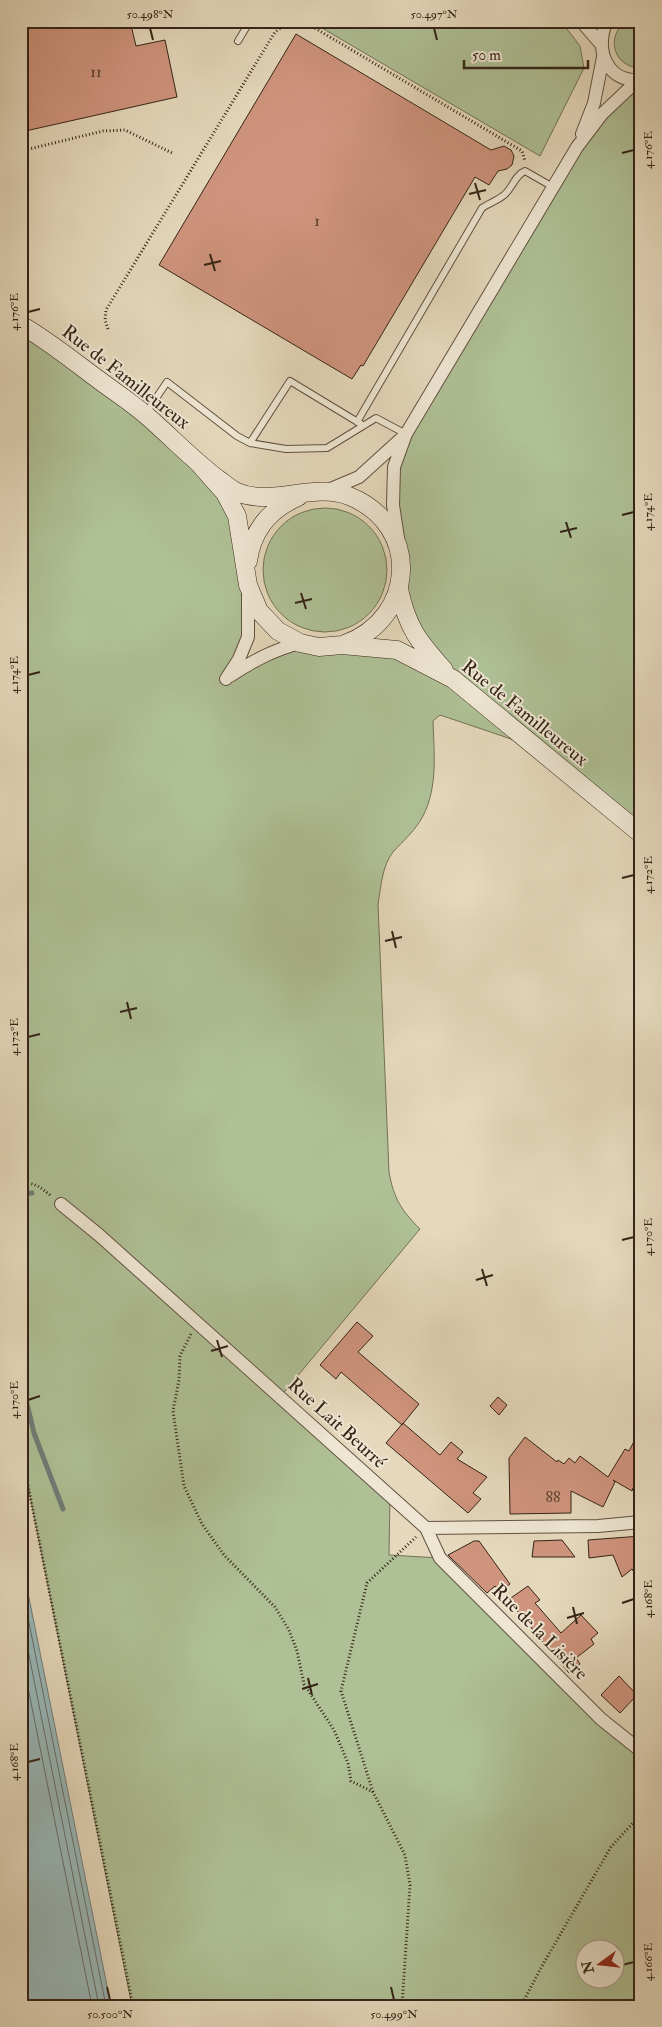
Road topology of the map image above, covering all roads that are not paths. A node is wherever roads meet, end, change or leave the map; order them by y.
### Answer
1 (250, 21) edge
2 (581, 21) edge
3 (607, 21) edge
4 (238, 41) dead end
5 (600, 43) junction
6 (603, 57) junction
7 (639, 80) edge
8 (577, 147) junction
9 (553, 187) junction
10 (21, 325) edge
11 (145, 414) junction
12 (357, 422) junction
13 (364, 426) junction
14 (406, 434) junction
15 (250, 443) junction
16 (202, 466) junction
17 (325, 492) junction
18 (305, 494) junction
19 (398, 544) junction
20 (247, 567) junction
21 (248, 585) junction
22 (400, 589) junction
23 (300, 643) junction
24 (342, 645) junction
25 (453, 679) junction
26 (641, 834) edge
27 (61, 1204) road end
28 (641, 1522) edge
29 (426, 1528) junction
30 (641, 1751) edge

1 - 4 lane
2 - 5 street
3 - 5 street
5 - 6 street
6 - 7 street
6 - 8 street
7 - 8 street
8 - 9 street
9 - 12 lane
9 - 14 street
10 - 11 street, Rue de Familleureux
11 - 15 lane
11 - 16 street, Rue de Familleureux
12 - 13 lane
12 - 15 lane
13 - 14 lane
13 - 15 lane
14 - 17 street
14 - 19 street
16 - 18 street, Rue de Familleureux
16 - 20 street, Rue de Familleureux
17 - 18 street, Rue de Familleureux
17 - 19 street, Rue de Familleureux
18 - 20 street, Rue de Familleureux
19 - 22 street, Rue de Familleureux
20 - 21 street, Rue de Familleureux
21 - 23 street, Rue de Familleureux
21 - 23 street
22 - 24 street, Rue de Familleureux
22 - 25 street
23 - 24 street, Rue de Familleureux
24 - 25 street, Rue de Familleureux
25 - 26 street, Rue de Familleureux
27 - 29 street, Rue Lait Beurré
28 - 29 street
29 - 30 street, Rue de la Lisière

